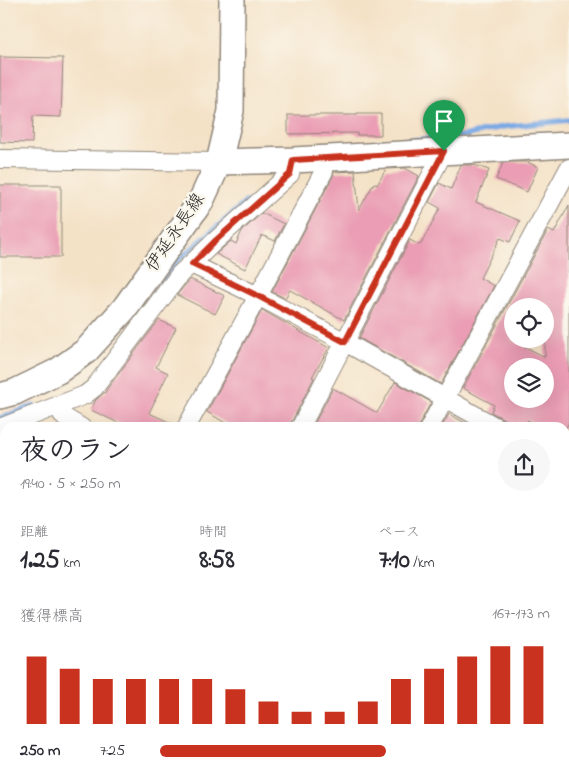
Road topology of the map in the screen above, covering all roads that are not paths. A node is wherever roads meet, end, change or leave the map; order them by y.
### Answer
1 (232, 0) edge
2 (569, 145) edge
3 (444, 151) junction
4 (323, 158) junction
5 (0, 159) edge
6 (293, 160) junction
7 (219, 162) junction
8 (569, 168) edge
9 (192, 264) junction
10 (258, 296) junction
11 (345, 342) junction
12 (0, 396) edge
13 (445, 398) junction
14 (57, 406) junction
15 (16, 422) edge
16 (72, 422) edge
17 (189, 422) edge
18 (303, 422) edge
19 (432, 422) edge
20 (487, 422) edge

1 - 7 main road, 伊延永長線
2 - 3 main road
3 - 4 main road
3 - 11 street
4 - 6 main road
4 - 10 street
5 - 7 street
6 - 7 main road
6 - 9 street
7 - 12 main road, 伊延永長線
8 - 13 street
9 - 10 street
9 - 14 street
10 - 11 street
10 - 17 street
11 - 13 street
11 - 18 street
13 - 19 street
13 - 20 street
14 - 15 street
14 - 16 street

